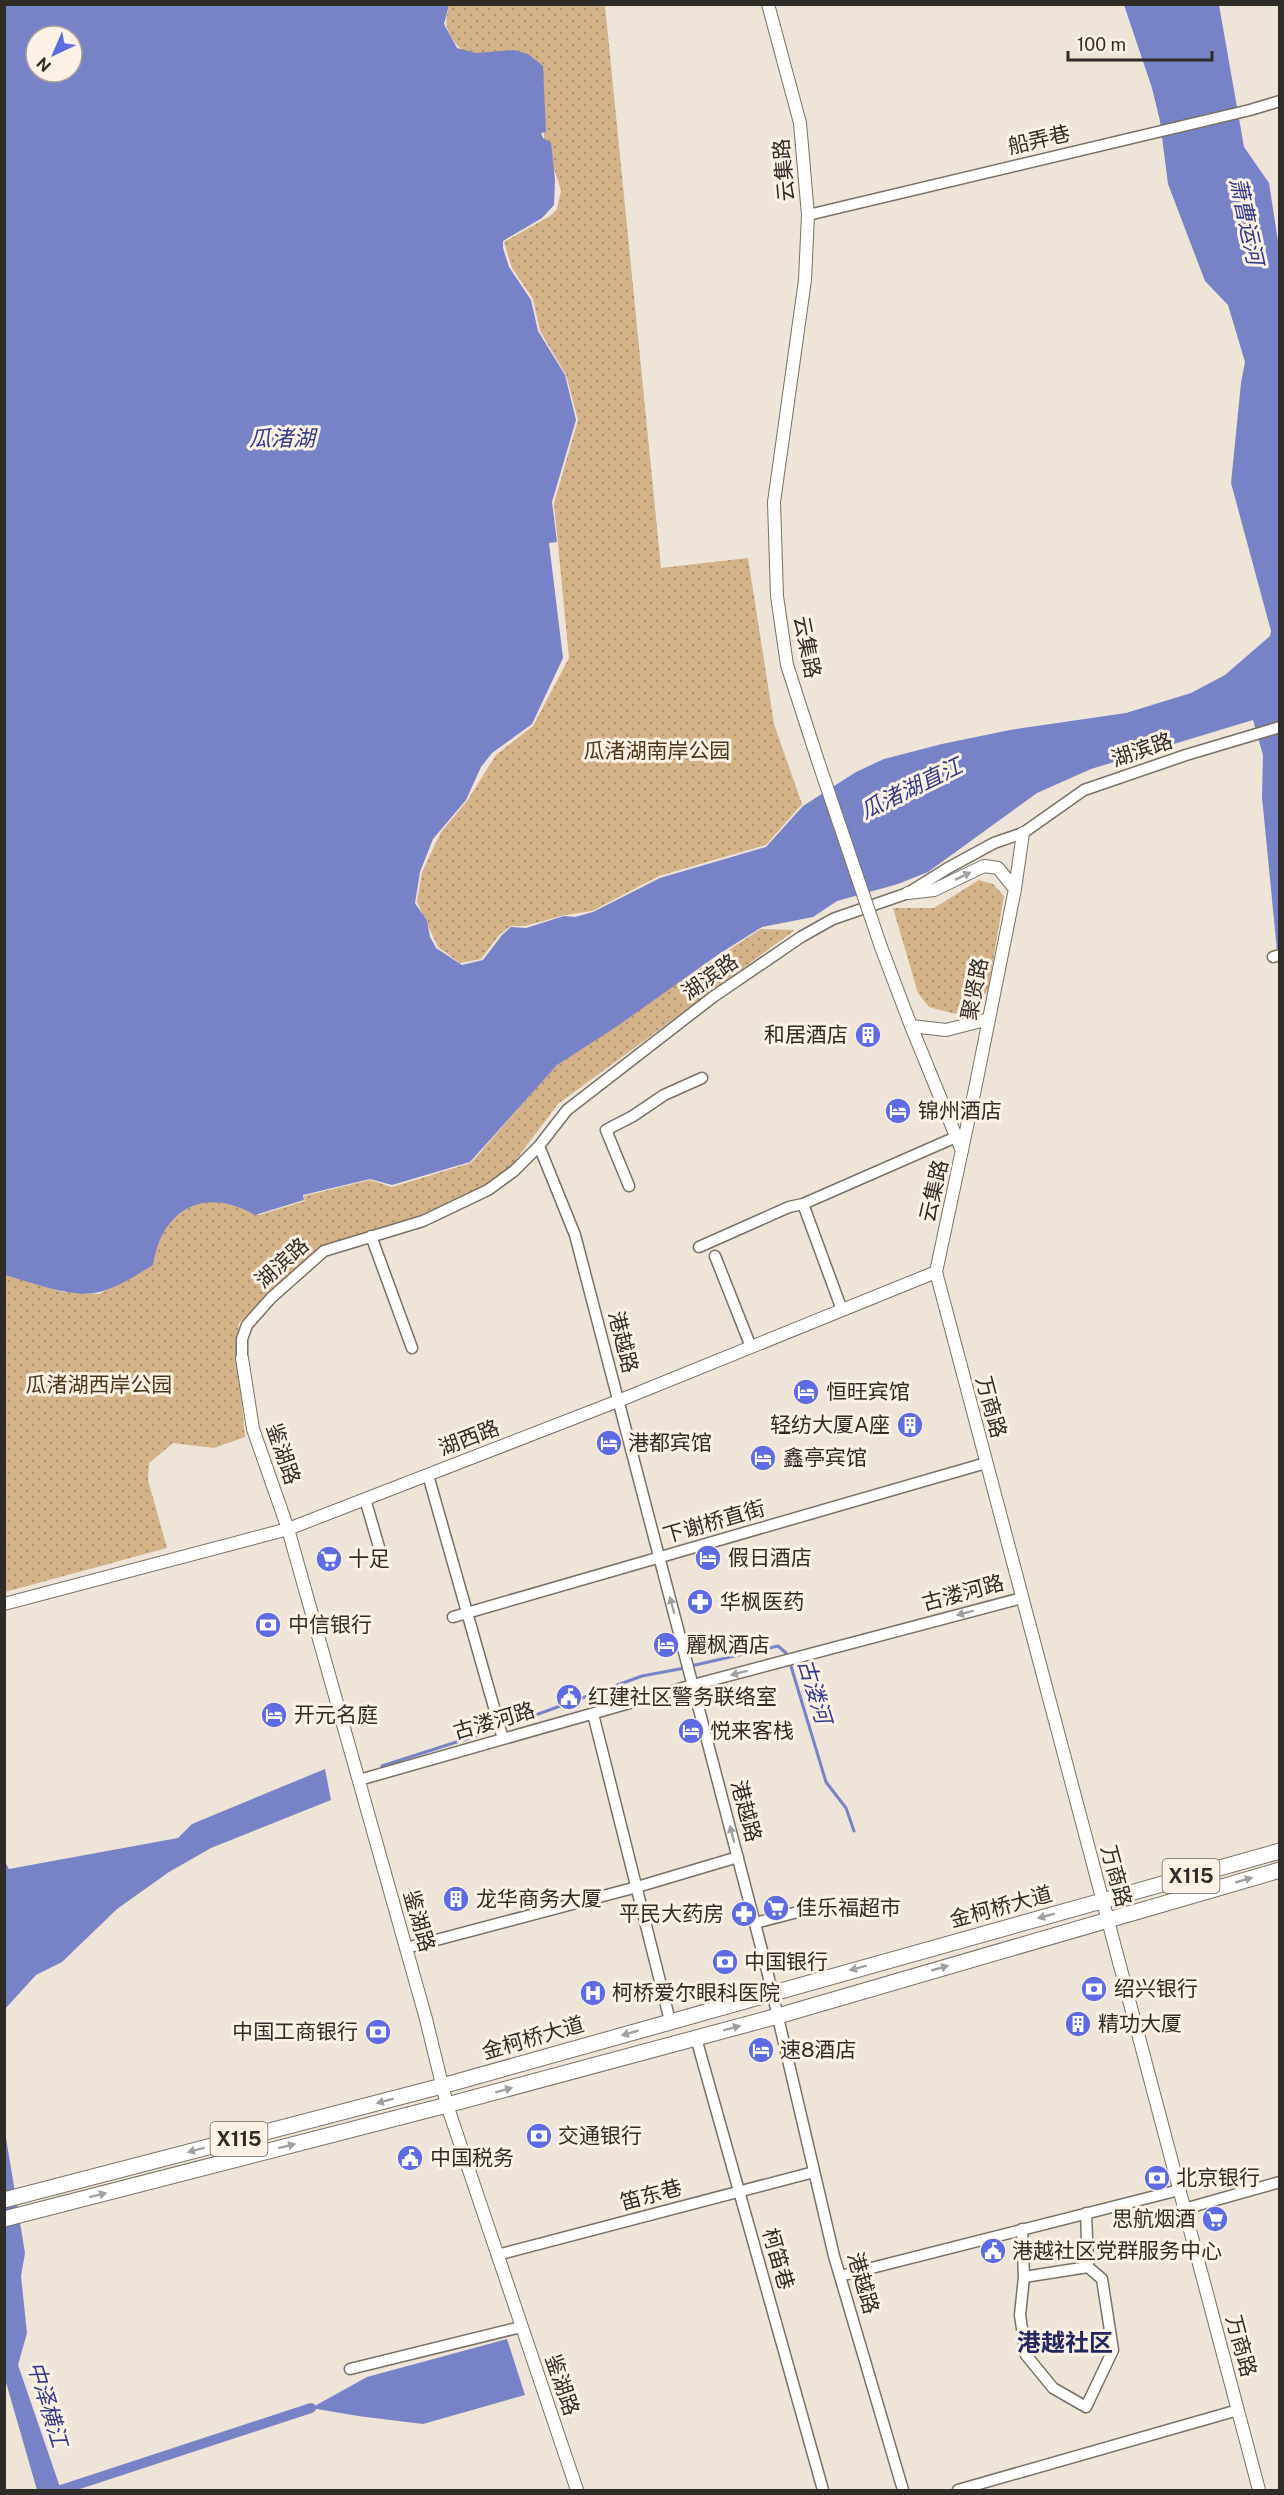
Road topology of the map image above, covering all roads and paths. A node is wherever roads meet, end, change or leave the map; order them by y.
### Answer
1 (768, 4) edge
2 (1280, 101) edge
3 (808, 215) junction
4 (1280, 727) edge
5 (1023, 832) junction
6 (1015, 889) junction
7 (908, 893) junction
8 (989, 1019) junction
9 (911, 1026) junction
10 (702, 1078) dead end
11 (956, 1137) junction
12 (539, 1146) junction
13 (963, 1153) junction
14 (629, 1186) dead end
15 (803, 1203) junction
16 (371, 1236) junction
17 (699, 1247) dead end
18 (715, 1256) dead end
19 (936, 1272) junction
20 (842, 1310) junction
21 (751, 1347) junction
22 (412, 1348) dead end
23 (242, 1358) joint
24 (618, 1401) junction
25 (986, 1463) junction
26 (428, 1475) junction
27 (365, 1499) junction
28 (288, 1529) junction
29 (379, 1547) dead end
30 (660, 1559) junction
31 (1022, 1598) junction
32 (4, 1604) edge
33 (468, 1613) junction
34 (453, 1617) dead end
35 (693, 1685) junction
36 (593, 1714) junction
37 (501, 1732) junction
38 (359, 1780) junction
39 (1280, 1851) edge
40 (738, 1857) junction
41 (1280, 1870) edge
42 (637, 1887) junction
43 (1102, 1900) junction
44 (821, 1906) dead end
45 (1107, 1919) junction
46 (755, 1923) junction
47 (406, 1948) junction
48 (772, 1992) junction
49 (778, 2016) junction
50 (670, 2021) junction
51 (696, 2038) junction
52 (442, 2086) junction
53 (447, 2105) junction
54 (814, 2172) junction
55 (1280, 2182) edge
56 (1179, 2190) junction
57 (739, 2192) junction
58 (4, 2200) edge
59 (1184, 2209) junction
60 (1086, 2213) junction
61 (4, 2219) edge
62 (1022, 2229) junction
63 (497, 2255) junction
64 (1088, 2267) junction
65 (840, 2276) junction
66 (1024, 2277) junction
67 (521, 2326) junction
68 (350, 2369) dead end
69 (1238, 2410) junction
70 (577, 2490) edge
71 (823, 2490) edge
72 (903, 2490) edge
73 (958, 2490) edge
74 (1259, 2490) edge

1 - 3 street, 云集路
2 - 3 street, 船弄巷
3 - 9 street, 云集路, bridge
4 - 5 street, 湖滨路
5 - 6 street, 聚贤路
5 - 7 street, 湖滨路
7 -> 6 street
6 - 8 street, 聚贤路
7 - 12 street, 湖滨路
8 - 9 street
8 - 13 street, 聚贤路
9 - 11 street, 云集路
10 - 14 street
11 - 13 street, 云集路
11 - 15 street
12 - 16 street, 湖滨路
12 - 24 street, 港越路
13 - 19 street, 云集路
15 - 17 street
15 - 20 street
16 - 22 street
16 - 23 street, 湖滨路
18 - 21 street
19 - 20 street, 湖西路
19 - 25 street, 万商路
20 - 21 street, 湖西路
21 - 24 street, 湖西路
23 - 28 street, 鉴湖路
24 - 26 street, 湖西路
24 - 30 street, 港越路
25 - 30 street, 下谢桥直街
25 - 31 street, 万商路
26 - 27 street, 湖西路
26 - 33 street
27 - 28 street, 湖西路
27 - 29 street
28 - 32 street, 湖西路
28 - 38 street, 鉴湖路
30 - 33 street, 下谢桥直街
35 -> 30 street, 港越路
31 -> 35 street, 古溇河路
31 - 43 street, 万商路
33 - 34 street, 下谢桥直街
33 - 37 street
35 - 36 street, 古溇河路
40 -> 35 street, 港越路
36 - 37 street, 古溇河路
36 - 42 street
37 - 38 street, 古溇河路
38 - 47 street, 鉴湖路
39 - 43 main road, 金柯桥大道 / X115
40 - 42 street
40 - 46 street, 港越路
45 -> 41 main road, 金柯桥大道 / X115
42 - 47 street
42 - 50 street
43 - 45 street, 万商路
43 -> 48 main road, 金柯桥大道 / X115
44 - 46 street
49 -> 45 main road, 金柯桥大道 / X115
45 - 56 street, 万商路
46 - 48 street, 港越路
47 - 52 street, 鉴湖路
48 - 49 street, 港越路
48 - 50 main road, 金柯桥大道 / X115
51 -> 49 main road, 金柯桥大道 / X115
49 - 54 street, 港越路
50 -> 52 main road, 金柯桥大道 / X115
53 -> 51 main road, 金柯桥大道 / X115
51 - 57 street, 柯笛巷
52 - 53 street, 鉴湖路
52 -> 58 main road, 金柯桥大道 / X115
61 -> 53 main road, 金柯桥大道 / X115
53 - 63 street, 鉴湖路
54 - 57 street, 笛东巷
54 - 65 street, 港越路
55 - 59 street
56 - 59 street, 万商路
56 - 60 street
57 - 63 street, 笛东巷
57 - 71 street, 柯笛巷
59 - 69 street, 万商路
60 - 62 street
60 - 64 street
62 - 65 street
62 - 66 street
63 - 67 street, 鉴湖路
64 - 66 street
64 - 66 street
65 - 72 street, 港越路
67 - 68 street
67 - 70 street, 鉴湖路
69 - 73 street
69 - 74 street, 万商路

